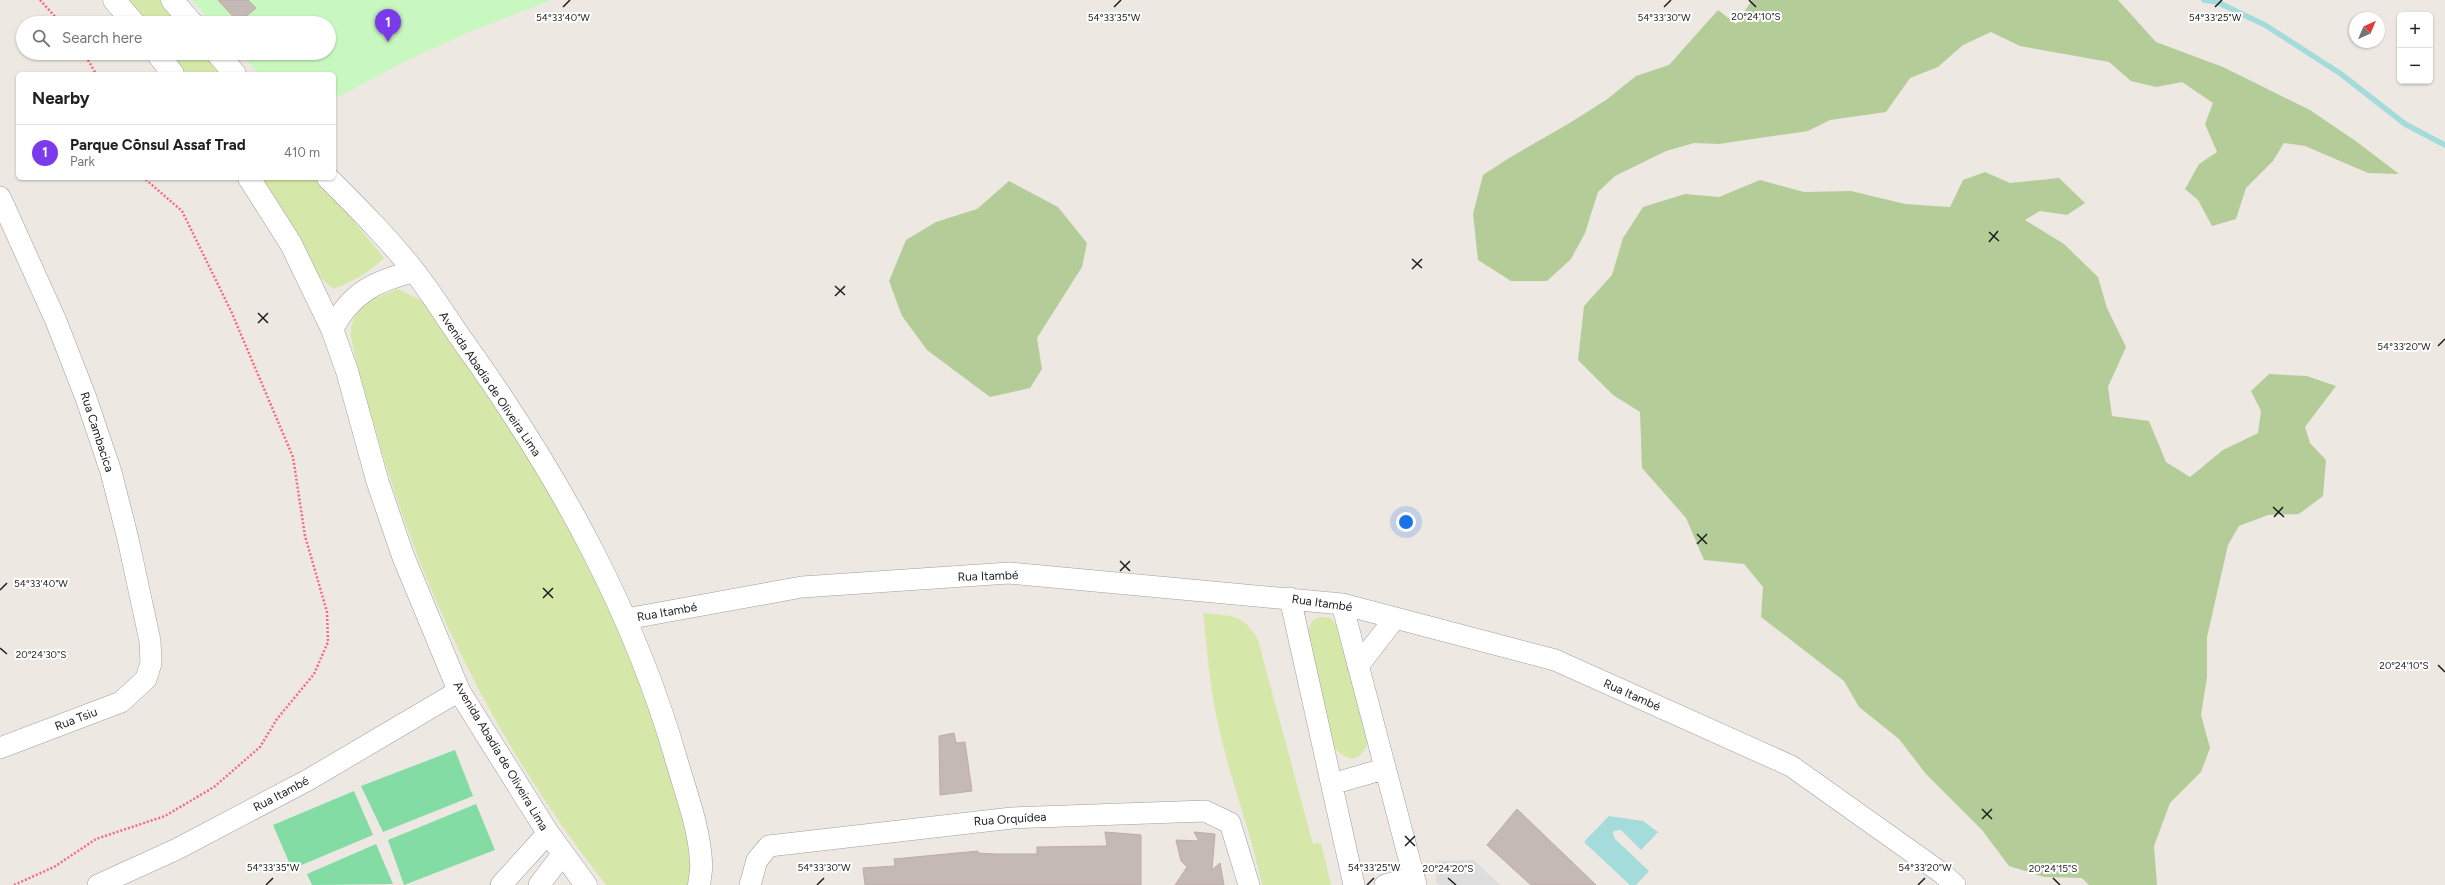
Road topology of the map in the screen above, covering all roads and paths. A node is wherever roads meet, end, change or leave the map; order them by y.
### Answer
1 (40, 0) edge
2 (114, 0) edge
3 (172, 0) edge
4 (55, 16) edge
5 (128, 16) edge
6 (186, 16) edge
7 (88, 60) edge
8 (162, 60) edge
9 (223, 60) edge
10 (95, 72) edge
11 (171, 72) edge
12 (233, 72) edge
13 (146, 180) edge
14 (251, 180) edge
15 (330, 180) edge
16 (0, 197) edge
17 (414, 271) junction
18 (332, 329) junction
19 (1290, 598) junction
20 (1342, 604) junction
21 (1394, 618) junction
22 (626, 619) junction
23 (1358, 666) junction
24 (146, 679) joint
25 (459, 691) junction
26 (0, 748) edge
27 (1384, 769) junction
28 (1332, 784) junction
29 (548, 833) junction
30 (562, 855) junction
31 (578, 881) edge
32 (1415, 881) edge
33 (14, 885) edge
34 (98, 885) edge
35 (501, 885) edge
36 (539, 885) edge
37 (699, 885) edge
38 (750, 885) edge
39 (1249, 885) edge
40 (1354, 885) edge
41 (1385, 885) edge
42 (1955, 885) edge

1 - 4 path
2 - 5 street
3 - 6 street
7 - 10 path
8 - 11 street
9 - 12 street
13 - 33 path
14 - 18 street, Avenida Abadia de Oliveira Lima
15 - 17 street, Avenida Abadia de Oliveira Lima
16 - 24 street, Rua Cambacica
17 - 18 street
17 - 22 street, Avenida Abadia de Oliveira Lima
18 - 25 street, Avenida Abadia de Oliveira Lima
19 - 20 street, Rua Itambé
19 - 22 street, Rua Itambé
19 - 28 street
20 - 21 street, Rua Itambé
20 - 23 street
21 - 23 street
21 - 42 street, Rua Itambé
22 - 37 street, Avenida Abadia de Oliveira Lima
23 - 27 street
24 - 26 street, Rua Tsiu
25 - 29 street, Avenida Abadia de Oliveira Lima
25 - 34 street, Rua Itambé
27 - 28 street
27 - 32 street
28 - 40 street
29 - 30 street, Avenida Abadia de Oliveira Lima
29 - 35 street
30 - 31 street, Avenida Abadia de Oliveira Lima
30 - 36 street
32 - 41 street
38 - 39 street, Rua Orquídea

